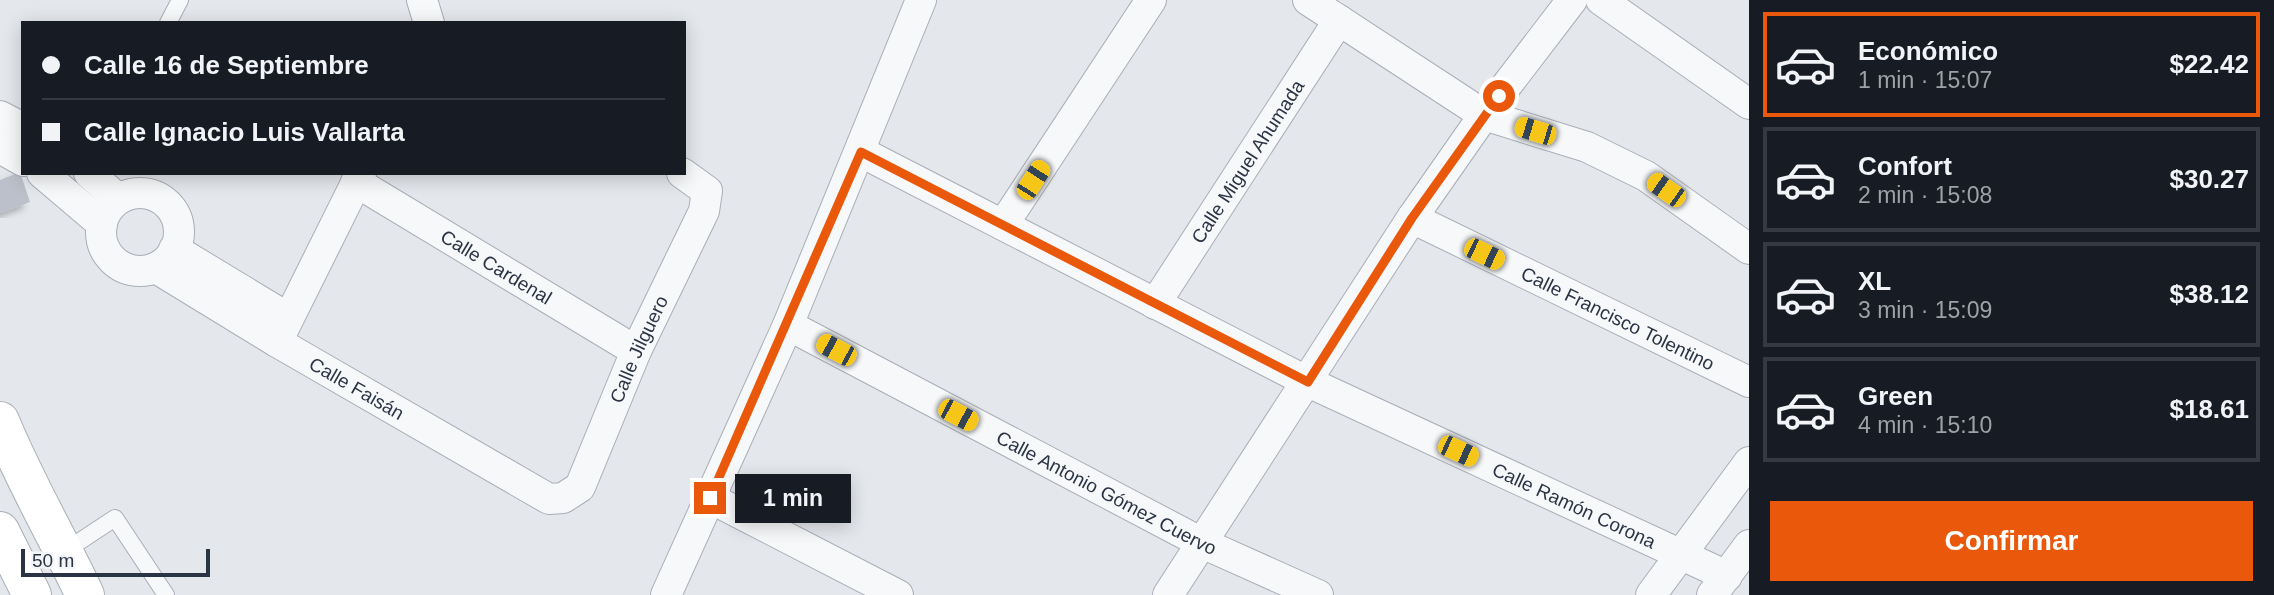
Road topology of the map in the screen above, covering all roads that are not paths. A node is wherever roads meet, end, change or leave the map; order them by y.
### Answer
1 (180, 0) edge
2 (422, 0) edge
3 (921, 0) edge
4 (1151, 0) edge
5 (1308, 0) edge
6 (1572, 0) edge
7 (1601, 0) edge
8 (1339, 20) junction
9 (169, 21) edge
10 (428, 21) edge
11 (1749, 104) edge
12 (1484, 115) junction
13 (0, 116) edge
14 (21, 127) edge
15 (0, 148) edge
16 (861, 152) junction
17 (21, 160) edge
18 (44, 175) edge
19 (91, 175) edge
20 (685, 175) edge
21 (358, 178) edge
22 (118, 199) junction
23 (1412, 218) junction
24 (102, 224) junction
25 (1003, 225) junction
26 (1749, 249) edge
27 (165, 258) junction
28 (1155, 303) junction
29 (788, 325) junction
30 (282, 330) junction
31 (636, 351) junction
32 (1308, 382) junction
33 (1749, 382) edge
34 (0, 421) edge
35 (1749, 462) edge
36 (563, 498) joint
37 (710, 498) junction
38 (0, 531) edge
39 (1202, 543) junction
40 (1749, 545) edge
41 (65, 551) junction
42 (1682, 554) junction
43 (1719, 585) edge
44 (32, 595) edge
45 (85, 595) edge
46 (166, 595) edge
47 (666, 595) edge
48 (898, 595) edge
49 (1168, 595) edge
50 (1318, 595) edge
51 (1651, 595) edge

1 - 9 lane
2 - 10 street
3 - 16 street
4 - 25 street
5 - 8 street
6 - 12 street
7 - 11 street
8 - 12 street
8 - 28 street, Calle Miguel Ahumada
12 - 23 street
12 - 26 street
13 - 14 street
15 - 17 street
16 - 25 street, Calle Ramón Corona
16 - 29 street
18 - 24 street
19 - 22 street
20 - 31 street, Calle Jilguero
21 - 30 street
21 - 31 street, Calle Cardenal
22 - 24 street
22 - 27 street
23 - 32 street
23 - 33 street, Calle Francisco Tolentino
24 - 27 street
25 - 28 street, Calle Ramón Corona
27 - 30 street, Calle Faisán
28 - 32 street, Calle Ramón Corona
29 - 37 street
29 - 39 street, Calle Antonio Gómez Cuervo
30 - 36 street, Calle Faisán
31 - 36 street, Calle Jilguero
32 - 39 street
32 - 42 street, Calle Ramón Corona
34 - 41 main road
35 - 42 street
37 - 47 street
37 - 48 street
38 - 44 main road
39 - 49 street
39 - 50 street, Calle Antonio Gómez Cuervo
40 - 43 street
41 - 45 main road
41 - 46 lane
42 - 43 street, Calle Ramón Corona
42 - 51 street

